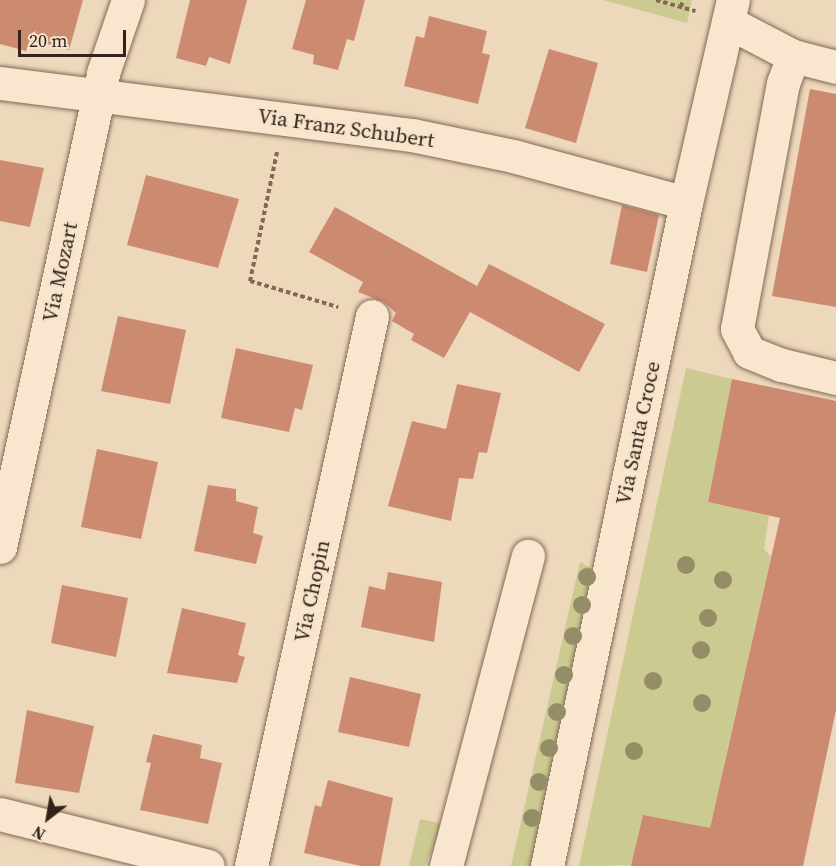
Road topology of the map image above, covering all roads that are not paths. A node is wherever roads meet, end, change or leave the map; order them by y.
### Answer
1 (128, 0) edge
2 (720, 12) edge
3 (793, 56) junction
4 (836, 67) edge
5 (0, 83) edge
6 (98, 97) junction
7 (686, 203) junction
8 (372, 316) road end
9 (836, 378) edge
10 (0, 547) edge
11 (528, 556) dead end
12 (0, 814) edge
13 (208, 866) edge
14 (251, 866) edge
15 (446, 866) edge
16 (547, 866) edge

1 - 6 street, Via Mozart
2 - 3 street
2 - 7 street, Via Santa Croce
3 - 4 street
3 - 9 street
5 - 6 street, Via Franz Schubert
6 - 7 street, Via Franz Schubert
6 - 10 street, Via Mozart
7 - 16 street, Via Santa Croce
8 - 14 street, Via Chopin
11 - 15 street
12 - 13 street

